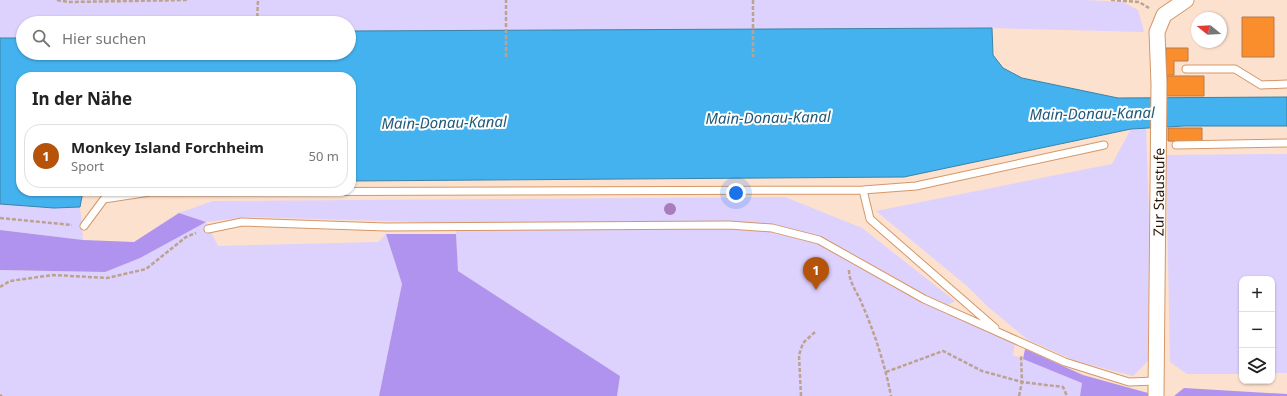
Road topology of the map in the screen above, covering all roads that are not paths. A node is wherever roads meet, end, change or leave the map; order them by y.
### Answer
1 (1186, 0) edge
2 (1186, 69) dead end
3 (1287, 84) edge
4 (1287, 143) edge
5 (1104, 145) dead end
6 (1176, 145) dead end
7 (863, 190) junction
8 (356, 191) edge
9 (119, 196) edge
10 (84, 226) road end
11 (208, 229) road end
12 (1001, 333) junction
13 (1156, 381) junction
14 (1156, 396) edge

1 - 13 street, Zur Staustufe
2 - 3 lane
4 - 6 lane
5 - 7 lane
7 - 8 lane
7 - 12 lane
9 - 10 lane
11 - 12 lane
12 - 13 lane
13 - 14 street, Zur Staustufe

